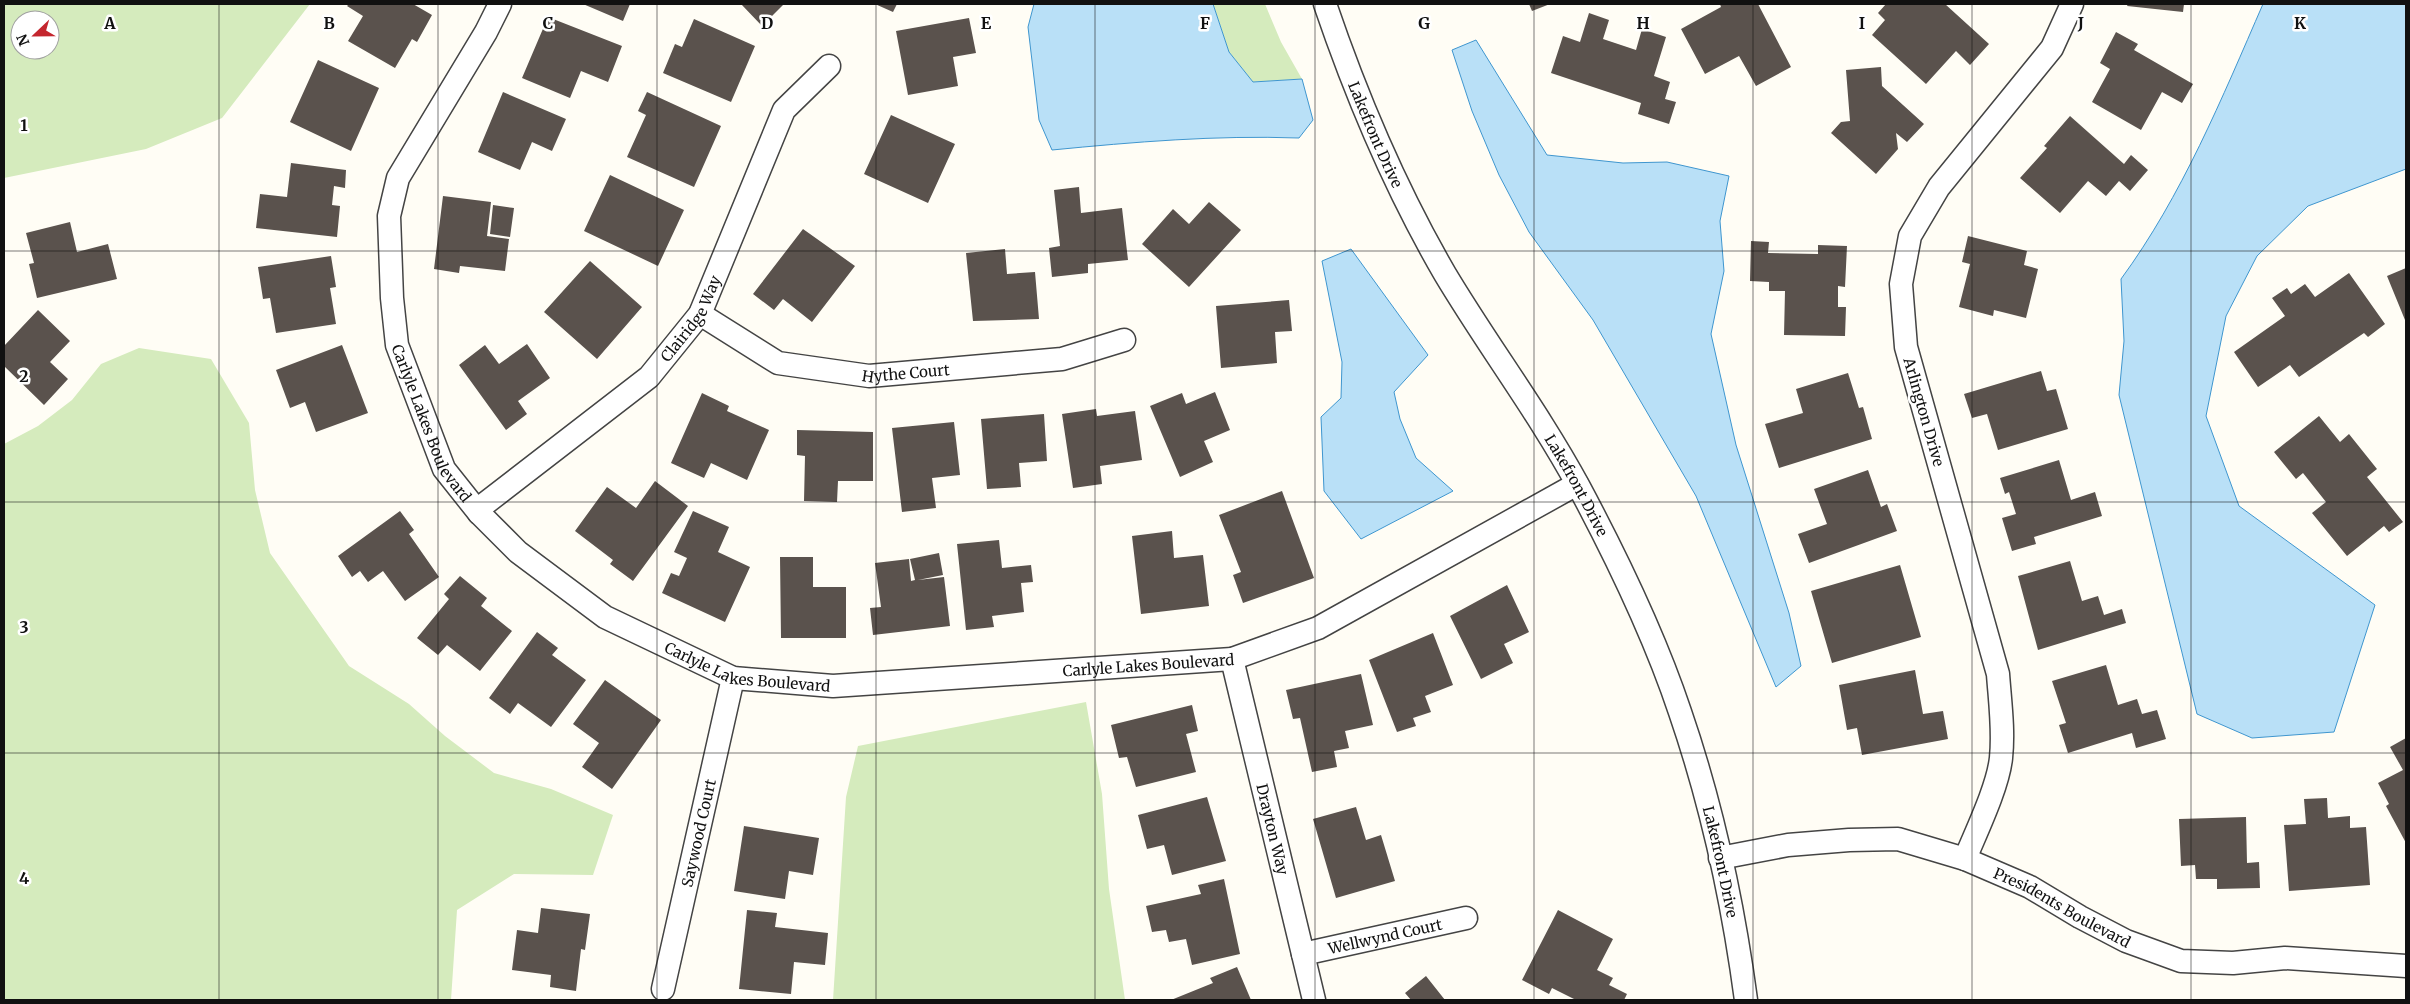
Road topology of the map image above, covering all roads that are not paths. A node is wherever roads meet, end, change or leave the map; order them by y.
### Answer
1 (500, 4) edge
2 (1325, 4) edge
3 (2072, 4) edge
4 (829, 66) dead end
5 (700, 314) junction
6 (1124, 340) dead end
7 (1577, 484) junction
8 (479, 513) junction
9 (1232, 659) junction
10 (733, 678) junction
11 (1720, 858) junction
12 (1965, 859) junction
13 (1466, 918) dead end
14 (1303, 954) junction
15 (2406, 966) edge
16 (663, 989) dead end
17 (1314, 1000) edge
18 (1746, 1000) edge

1 - 8 street, Carlyle Lakes Boulevard
2 - 7 street, Lakefront Drive
3 - 12 street, Arlington Drive
4 - 5 street, Clairidge Way
5 - 6 street, Hythe Court
5 - 8 street, Clairidge Way
7 - 9 street, Carlyle Lakes Boulevard
7 - 11 street, Lakefront Drive
8 - 10 street, Carlyle Lakes Boulevard
9 - 10 street, Carlyle Lakes Boulevard
9 - 14 street, Drayton Way
10 - 16 street, Saywood Court
11 - 12 street, Presidents Boulevard
11 - 18 street, Lakefront Drive
12 - 15 street, Presidents Boulevard
13 - 14 street, Wellwynd Court
14 - 17 street, Drayton Way

